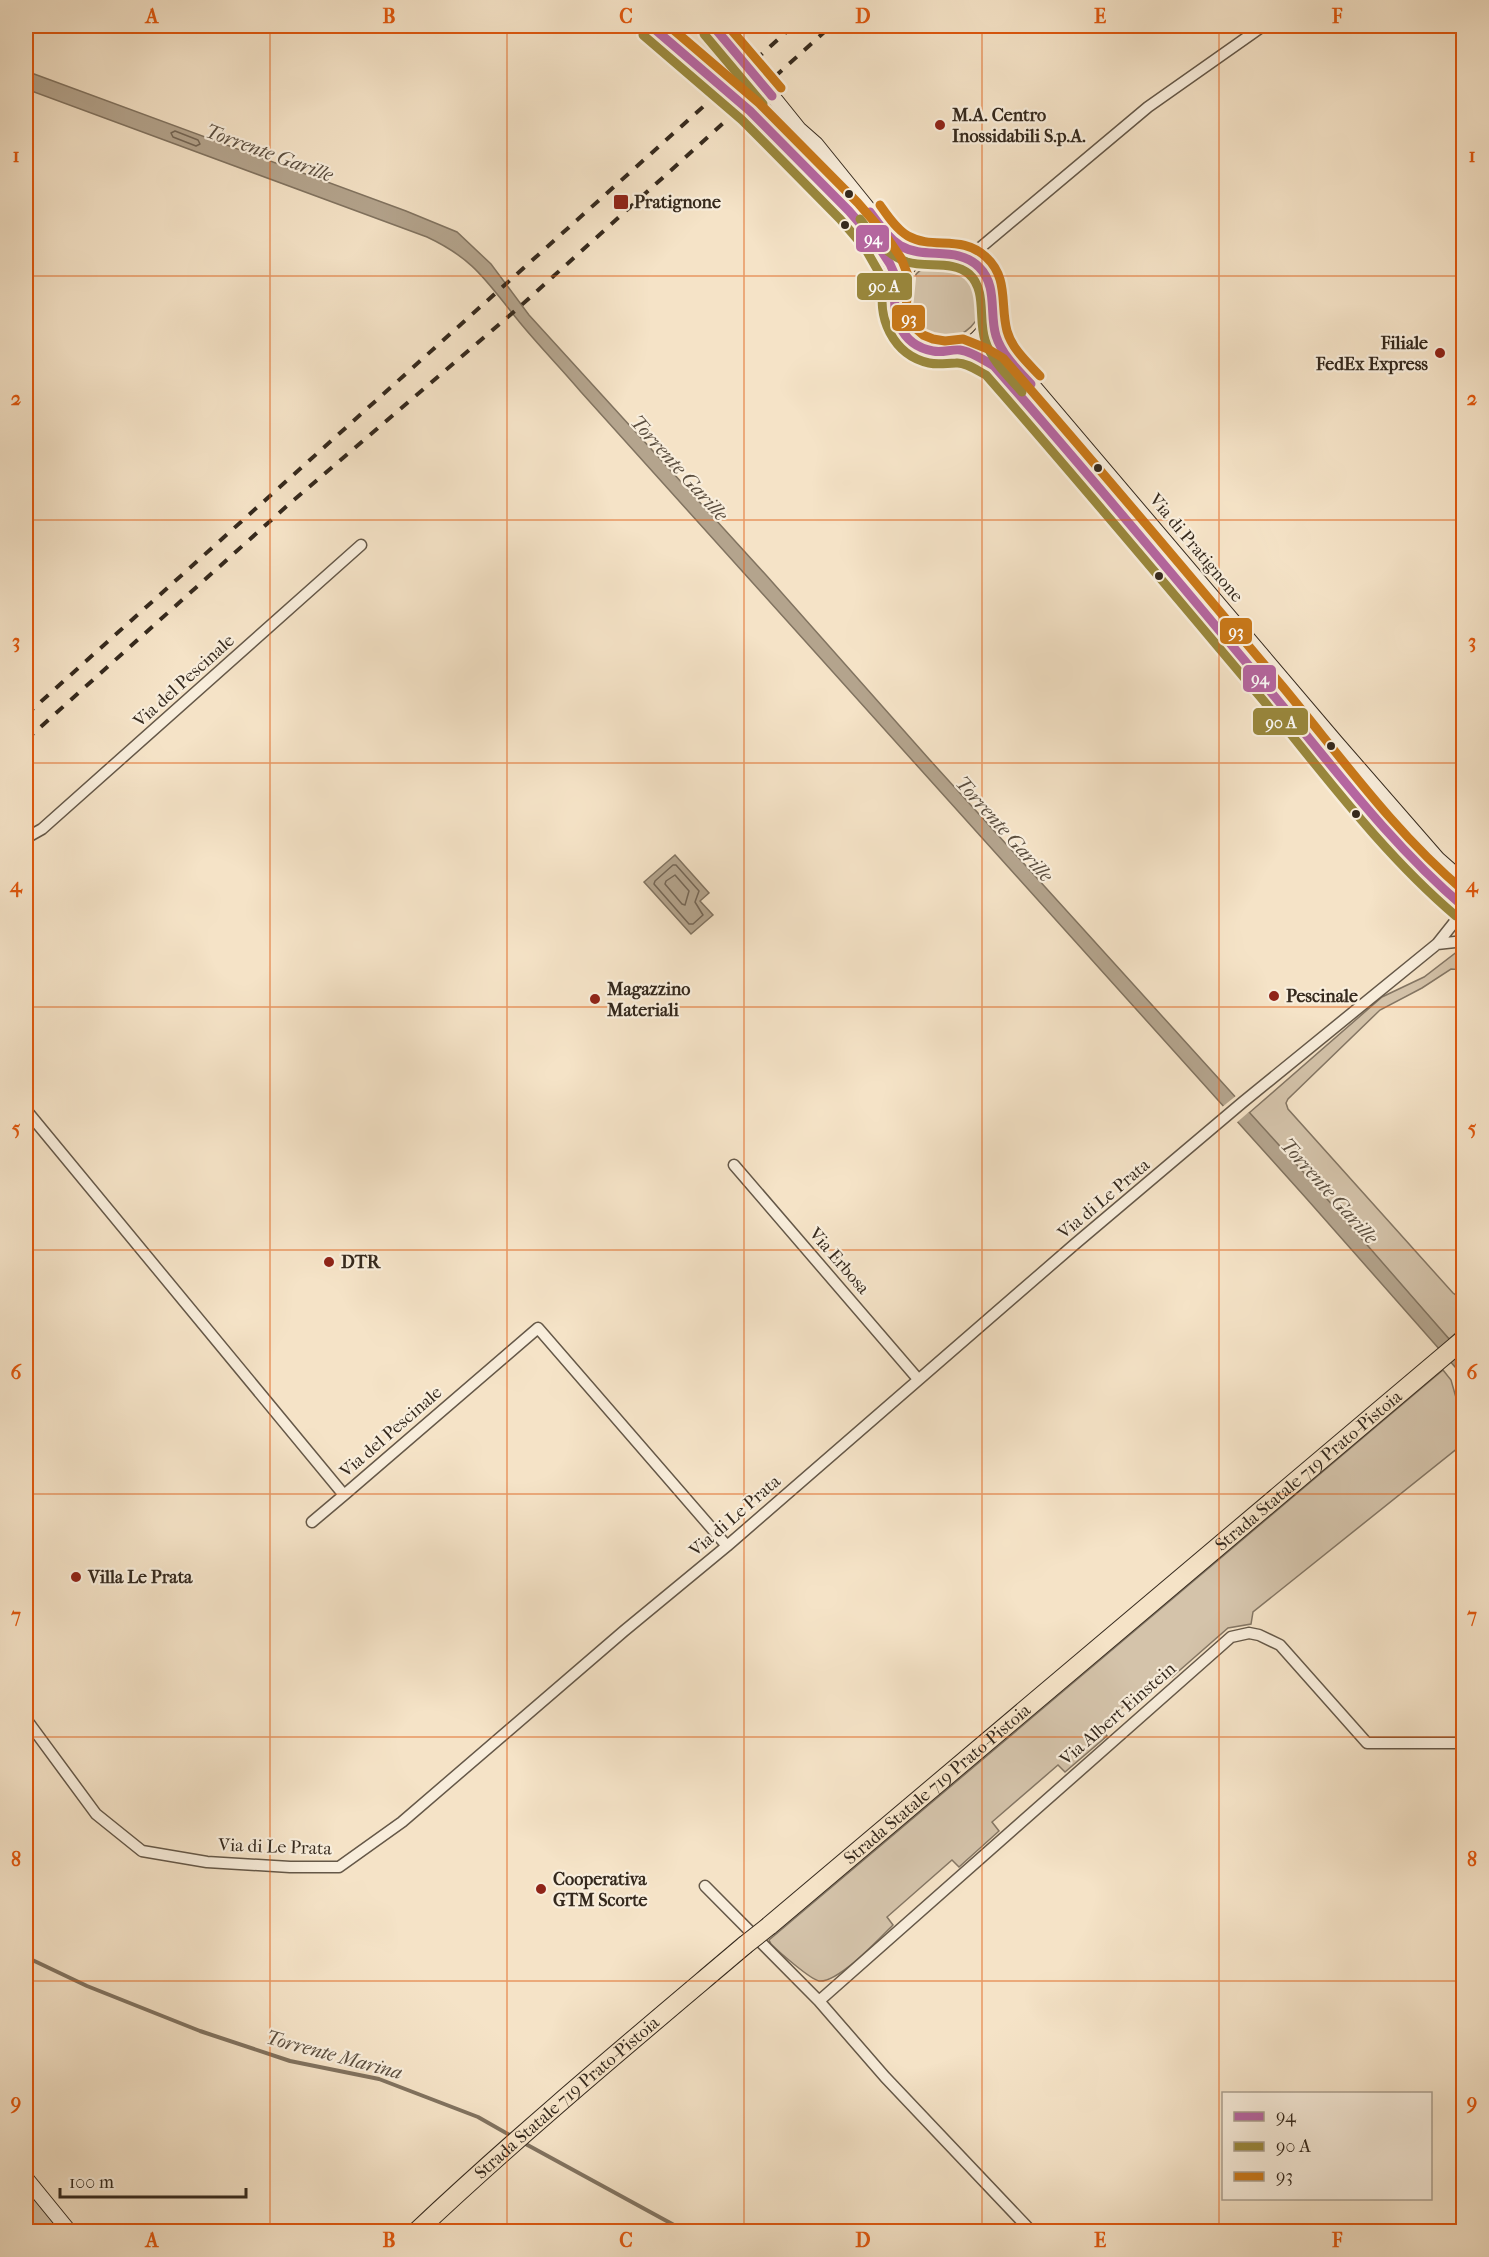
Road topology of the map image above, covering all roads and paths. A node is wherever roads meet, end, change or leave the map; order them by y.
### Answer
1 (651, 26) edge
2 (713, 26) edge
3 (1263, 26) edge
4 (739, 56) tunnel mouth
5 (714, 79) tunnel mouth
6 (770, 93) tunnel mouth
7 (750, 111) tunnel mouth
8 (799, 129) junction
9 (849, 211) junction
10 (930, 254) junction
11 (968, 258) junction
12 (897, 282) junction
13 (994, 307) junction
14 (960, 350) junction
15 (362, 545) dead end
16 (26, 838) edge
17 (1464, 882) edge
18 (1464, 908) edge
19 (1464, 941) edge
20 (1437, 944) junction
21 (26, 1110) edge
22 (734, 1165) dead end
23 (1464, 1340) edge
24 (918, 1379) junction
25 (344, 1495) junction
26 (312, 1522) dead end
27 (727, 1546) junction
28 (26, 1719) edge
29 (1464, 1743) edge
30 (705, 1886) dead end
31 (819, 2001) junction
32 (26, 2178) edge
33 (461, 2189) junction
34 (70, 2232) edge
35 (404, 2232) edge
36 (416, 2232) edge
37 (423, 2232) edge
38 (1032, 2232) edge

1 - 5 main road
2 - 4 main road
3 - 11 street
6 - 8 main road
7 - 9 main road, Via di Pratignone
8 - 9 main road
8 - 10 main road
9 - 12 main road, Via di Pratignone
10 - 11 main road
10 - 12 main road
11 - 13 main road, Via di Pratignone
12 - 14 main road, Via di Pratignone
13 - 14 main road
13 - 17 main road, Via di Pratignone
14 - 18 main road, Via di Pratignone
15 - 16 street, Via del Pescinale
18 - 20 street, Via di Le Prata
19 - 20 street
20 - 24 street, Via di Le Prata
21 - 25 street, Via del Pescinale
22 - 24 street, Via Erbosa
23 - 33 highway, Strada Statale 719 Prato-Pistoia, bridge
24 - 27 street, Via di Le Prata
25 - 26 street
25 - 27 street, Via del Pescinale
27 - 28 street, Via di Le Prata
29 - 31 street, Via Albert Einstein
30 - 31 street
31 - 38 street
32 - 34 main road
33 - 35 highway
33 - 36 highway, Strada Statale 719 Prato-Pistoia
33 - 37 highway

